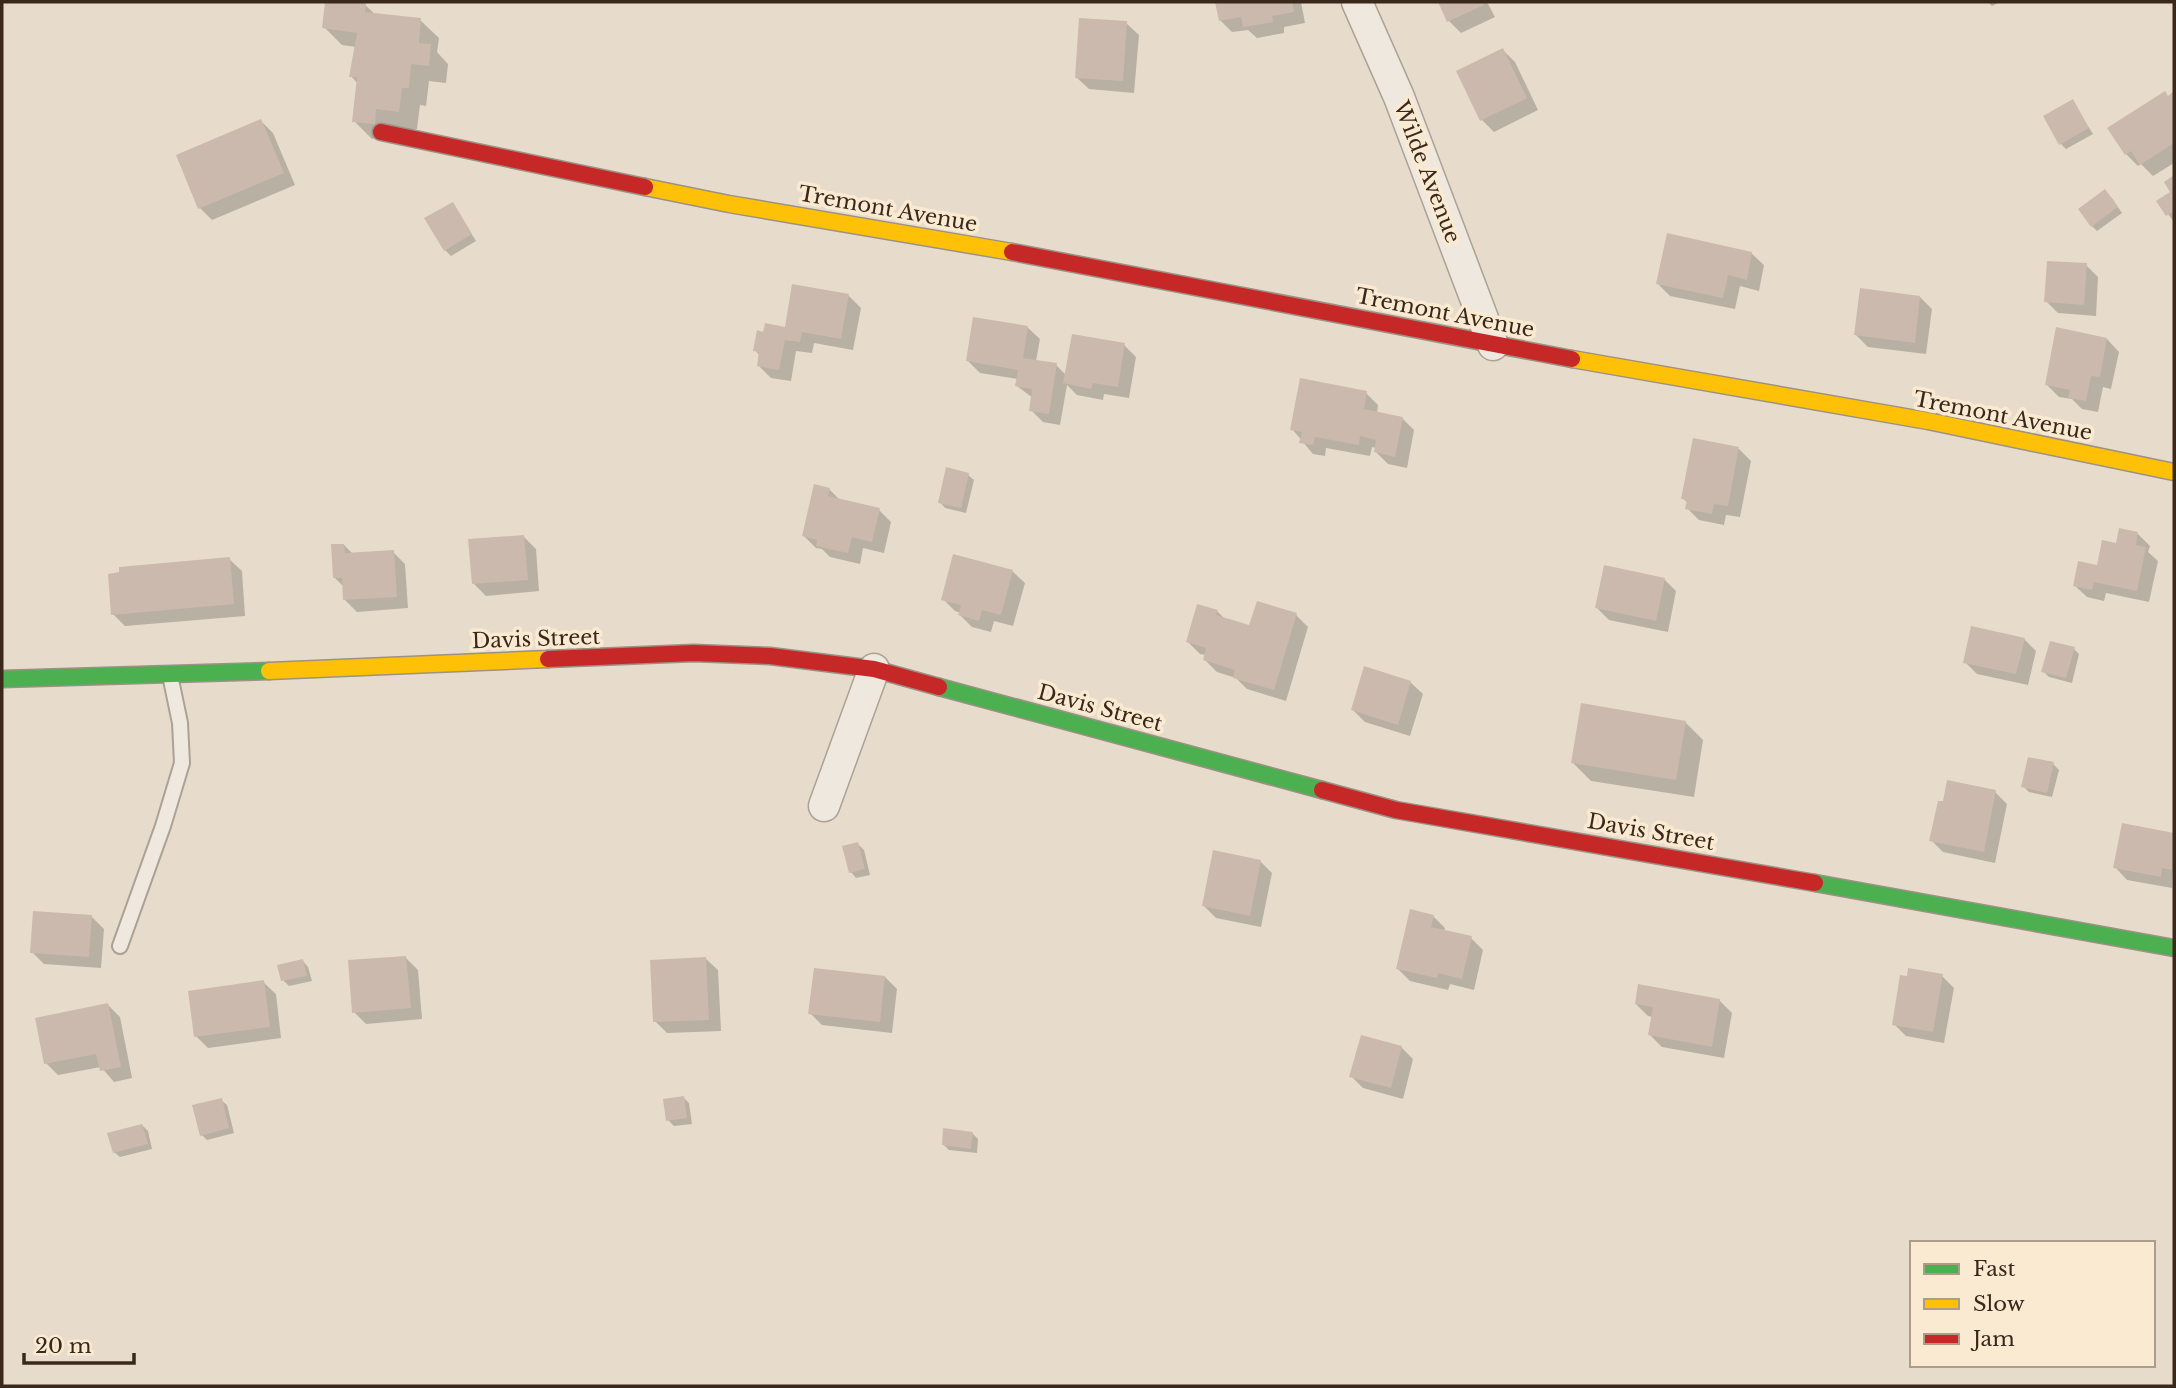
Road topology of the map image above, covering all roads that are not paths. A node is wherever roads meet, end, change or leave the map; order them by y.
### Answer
1 (1357, 2) edge
2 (381, 132) dead end
3 (1493, 345) junction
4 (2174, 472) edge
5 (874, 669) junction
6 (170, 674) junction
7 (2, 679) edge
8 (824, 806) dead end
9 (120, 946) dead end
10 (2174, 948) edge

1 - 3 street, Wilde Avenue
2 - 3 street, Tremont Avenue
3 - 4 street, Tremont Avenue
5 - 6 street, Davis Street
5 - 8 street
5 - 10 street, Davis Street
6 - 7 street, Davis Street
6 - 9 lane

